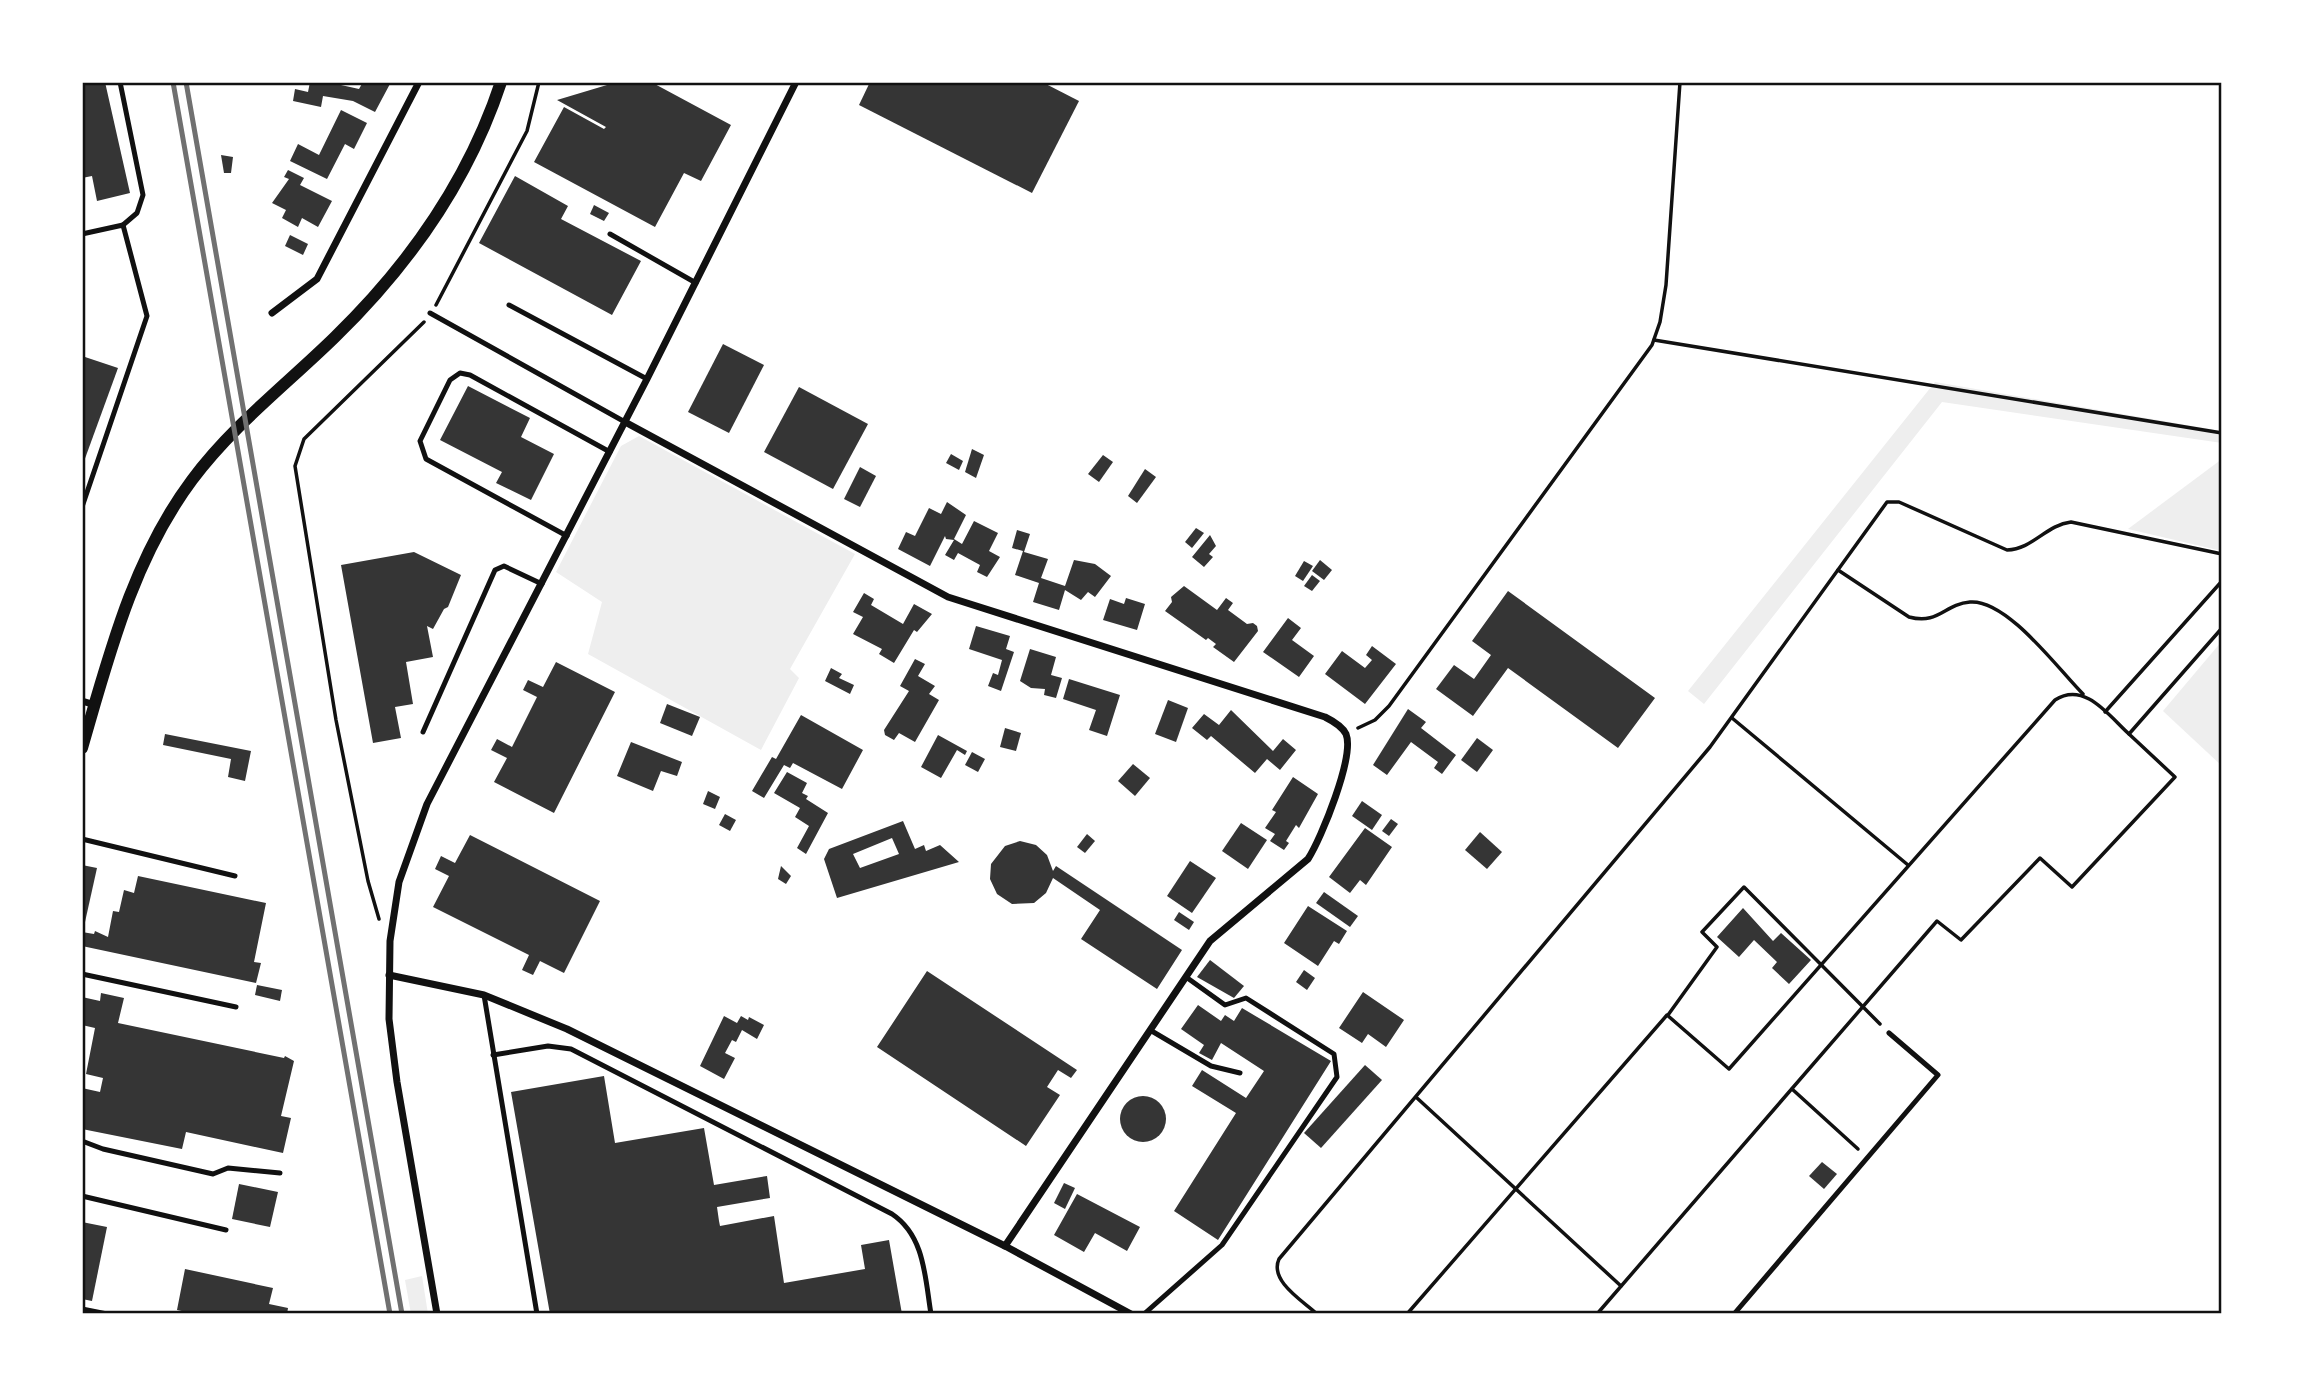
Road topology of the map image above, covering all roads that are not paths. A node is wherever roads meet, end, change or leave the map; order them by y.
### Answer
1 (120, 82) edge
2 (419, 82) edge
3 (501, 82) edge
4 (796, 82) edge
5 (123, 225) junction
6 (82, 234) edge
7 (610, 234) dead end
8 (696, 283) junction
9 (509, 305) dead end
10 (272, 313) dead end
11 (430, 313) road end
12 (648, 379) junction
13 (625, 422) junction
14 (610, 452) junction
15 (82, 507) edge
16 (566, 536) junction
17 (542, 584) junction
18 (88, 703) edge
19 (423, 732) dead end
20 (82, 748) edge
21 (82, 839) edge
22 (235, 876) dead end
23 (82, 974) edge
24 (389, 975) junction
25 (1186, 977) junction
26 (484, 995) junction
27 (236, 1007) dead end
28 (1150, 1030) junction
29 (1889, 1033) road end
30 (493, 1055) junction
31 (1240, 1073) dead end
32 (82, 1141) edge
33 (280, 1174) dead end
34 (82, 1196) edge
35 (226, 1230) dead end
36 (1005, 1246) junction
37 (82, 1309) edge
38 (107, 1314) edge
39 (437, 1314) edge
40 (537, 1314) edge
41 (931, 1314) edge
42 (1131, 1314) edge
43 (1144, 1314) edge
44 (1734, 1314) edge

1 - 5 lane
2 - 10 street
3 - 18 street
4 - 8 street
5 - 6 lane
5 - 15 lane
7 - 8 lane
8 - 12 street
9 - 12 lane
11 - 13 lane
12 - 13 street
13 - 14 street
13 - 25 street
14 - 16 street
14 - 16 lane
16 - 17 street
17 - 19 lane
17 - 24 street
18 - 20 street
21 - 22 lane
23 - 27 lane
24 - 26 street
24 - 39 street
25 - 28 street
25 - 43 lane
26 - 30 lane
26 - 36 street
28 - 31 lane
28 - 36 street
29 - 44 lane
30 - 40 lane
30 - 41 lane
32 - 33 lane
34 - 35 lane
36 - 42 street
37 - 38 lane

